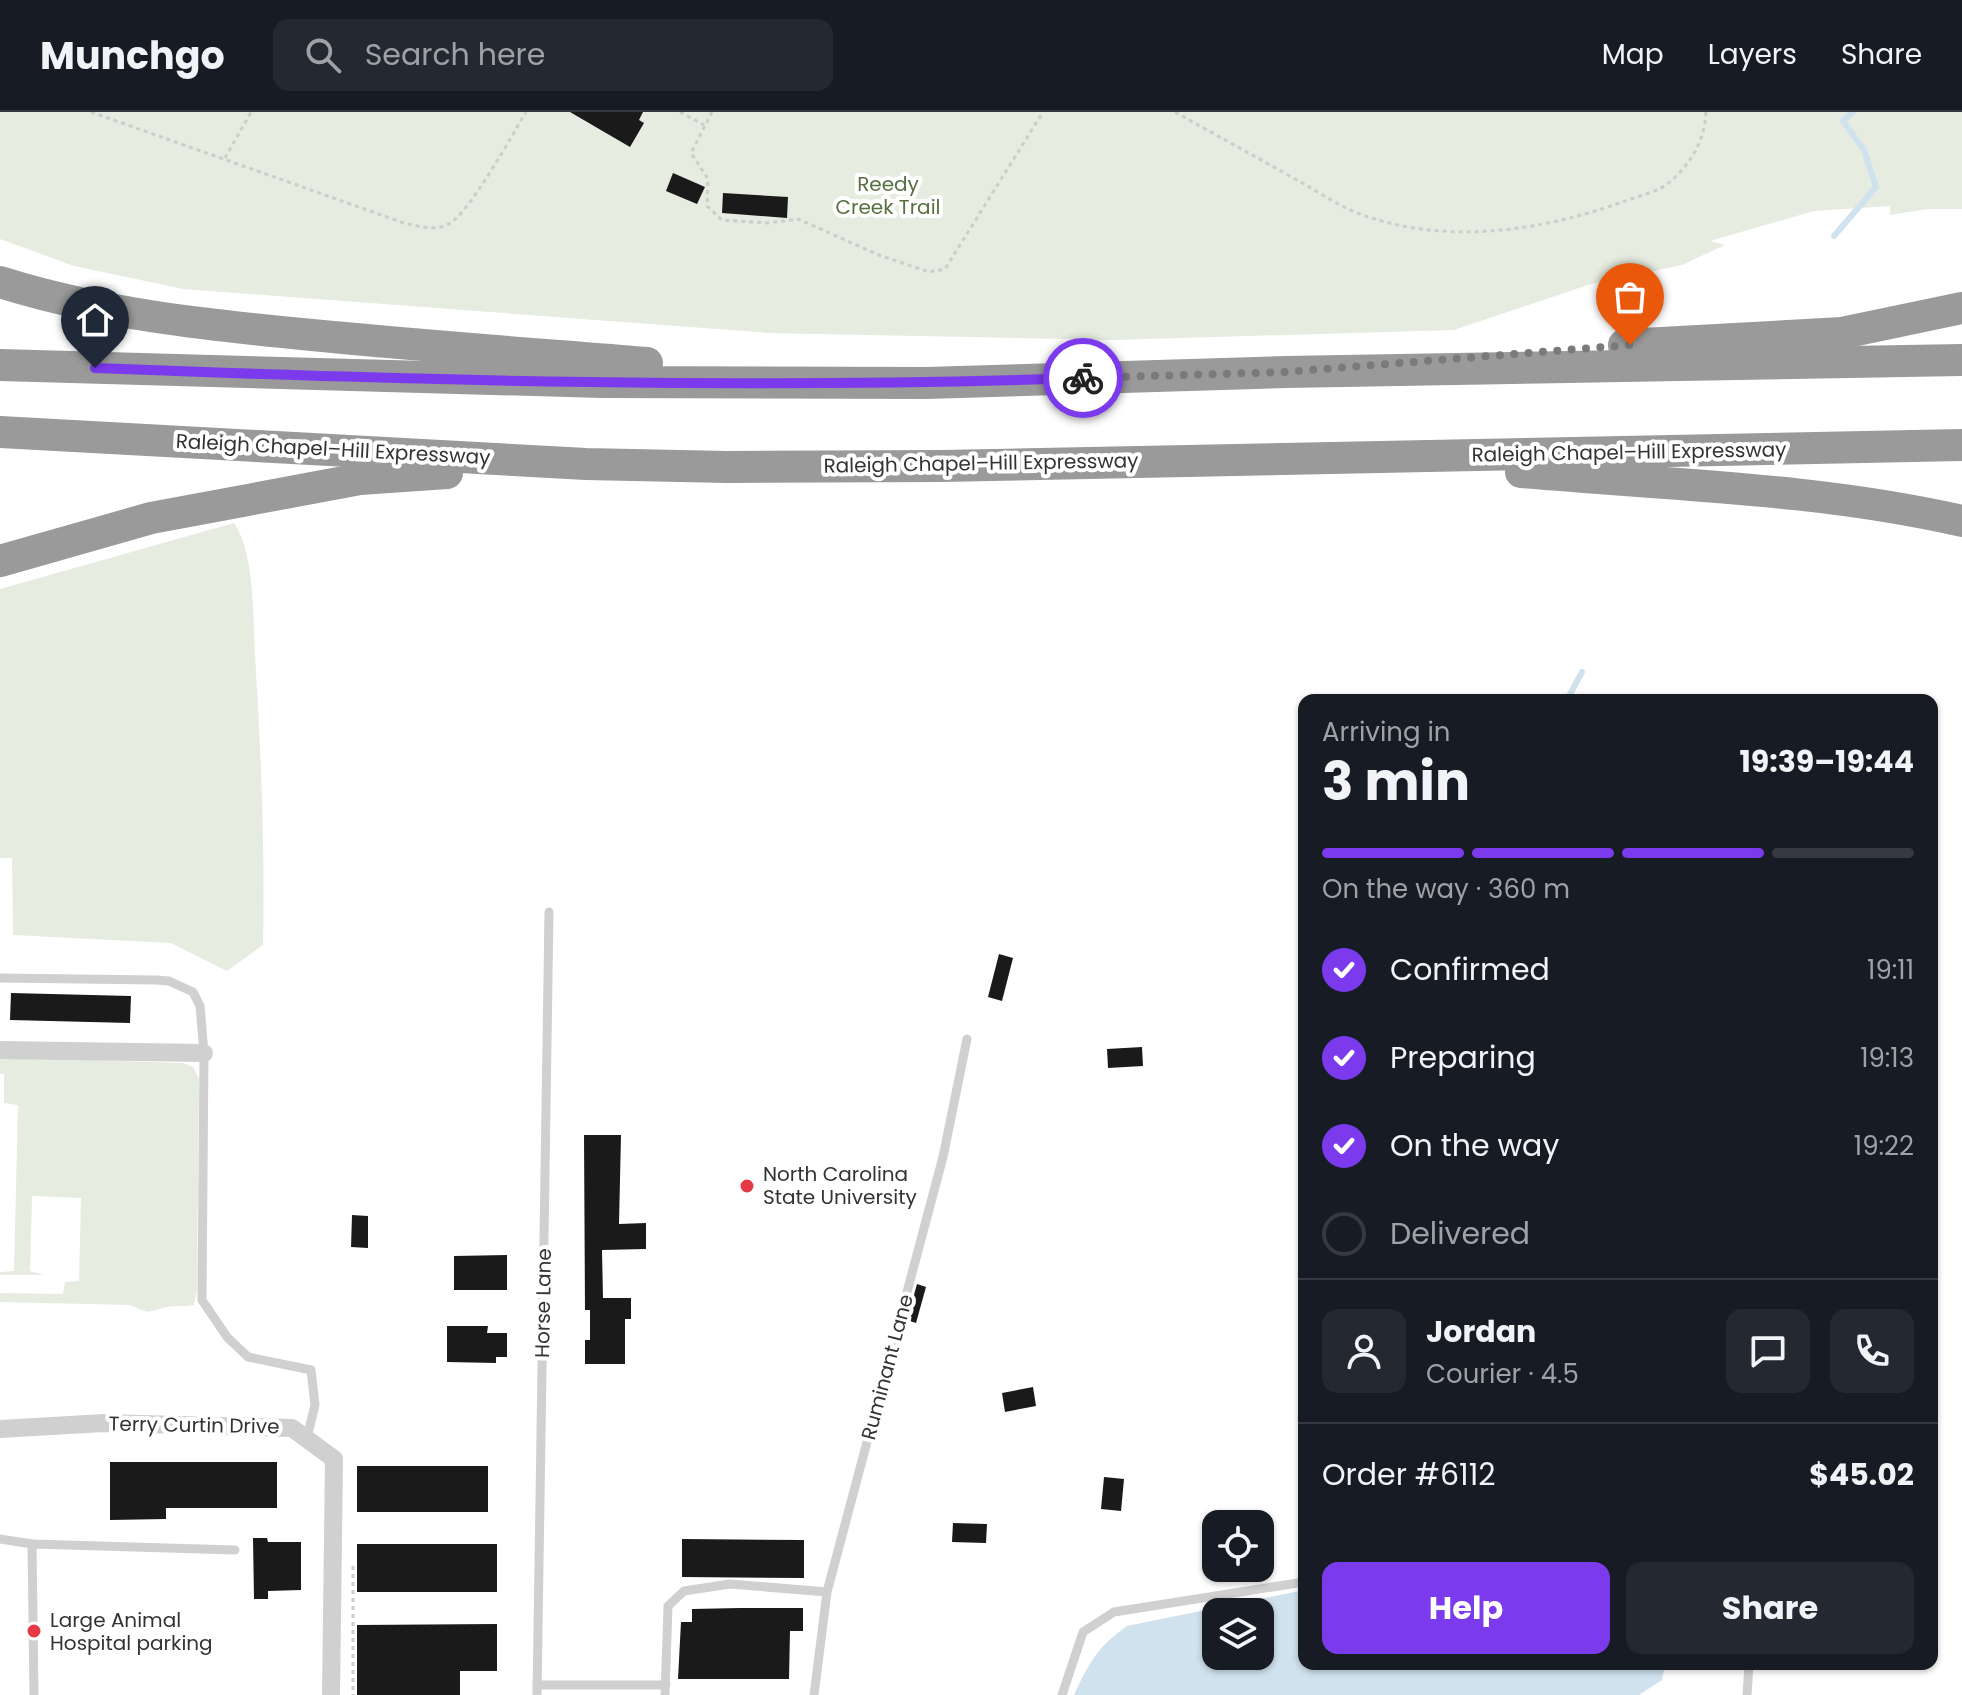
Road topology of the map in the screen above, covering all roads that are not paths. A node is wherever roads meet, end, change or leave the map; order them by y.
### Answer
1 (0, 282) edge
2 (1962, 308) edge
3 (1962, 360) edge
4 (0, 365) edge
5 (1286, 372) junction
6 (926, 383) junction
7 (0, 432) edge
8 (1962, 445) edge
9 (1359, 457) junction
10 (586, 464) junction
11 (1962, 521) edge
12 (0, 561) edge
13 (549, 912) dead end
14 (0, 978) edge
15 (967, 1039) dead end
16 (0, 1050) edge
17 (204, 1053) junction
18 (0, 1429) edge
19 (307, 1439) junction
20 (0, 1539) edge
21 (32, 1544) junction
22 (235, 1550) dead end
23 (1298, 1583) edge
24 (827, 1592) junction
25 (1749, 1670) edge
26 (537, 1690) edge
27 (666, 1690) edge
28 (34, 1695) edge
29 (331, 1695) edge
30 (814, 1695) edge
31 (1062, 1695) edge
32 (1747, 1695) edge

1 - 6 highway
2 - 5 highway
3 - 5 highway
4 - 6 highway
5 - 6 highway
7 - 10 highway, Raleigh Chapel–Hill Expressway
8 - 9 highway, Raleigh Chapel–Hill Expressway
9 - 10 highway, Raleigh Chapel–Hill Expressway
9 - 11 highway
10 - 12 highway
13 - 26 lane, Horse Lane
14 - 17 lane
15 - 24 lane, Ruminant Lane
16 - 17 street
17 - 19 lane
18 - 19 street, Terry Curtin Drive
19 - 29 street, Terry Curtin Drive
20 - 21 lane
21 - 22 lane
21 - 28 lane
23 - 31 lane
24 - 27 lane
24 - 30 lane, Ruminant Lane
25 - 32 lane
26 - 27 lane

